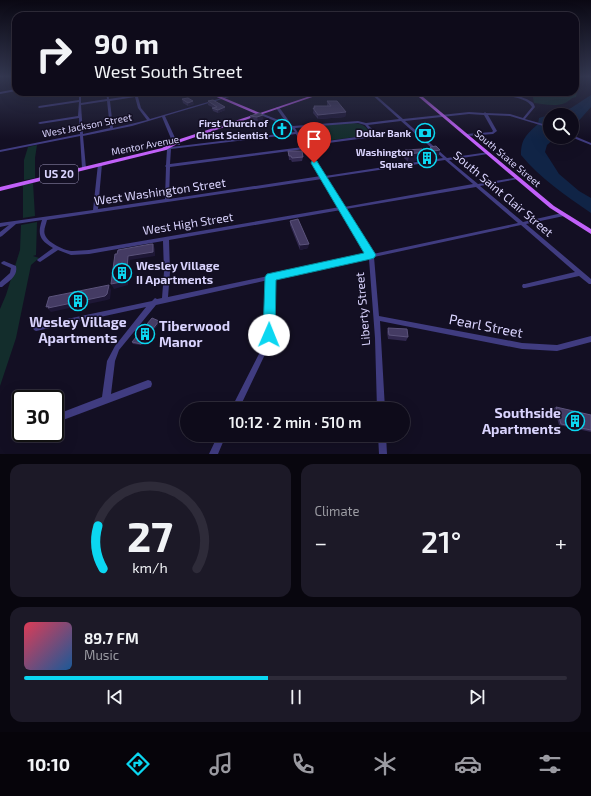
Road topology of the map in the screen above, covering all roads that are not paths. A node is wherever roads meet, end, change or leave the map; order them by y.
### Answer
1 (80, 97) edge
2 (128, 97) edge
3 (136, 97) edge
4 (226, 97) edge
5 (309, 97) edge
6 (376, 97) edge
7 (421, 97) edge
8 (520, 97) edge
9 (223, 98) junction
10 (108, 100) junction
11 (80, 102) junction
12 (39, 107) dead end
13 (278, 108) junction
14 (485, 113) junction
15 (260, 114) junction
16 (443, 115) junction
17 (163, 116) junction
18 (80, 117) junction
19 (524, 118) junction
20 (149, 120) junction
21 (402, 120) junction
22 (40, 123) dead end
23 (287, 124) junction
24 (366, 124) junction
25 (543, 125) edge
26 (307, 126) junction
27 (293, 127) junction
28 (112, 130) junction
29 (296, 132) junction
30 (82, 135) junction
31 (467, 135) junction
32 (579, 139) edge
33 (176, 143) junction
34 (591, 144) edge
35 (305, 146) junction
36 (180, 147) junction
37 (167, 148) junction
38 (0, 150) edge
39 (488, 153) junction
40 (446, 159) junction
41 (100, 164) junction
42 (167, 166) junction
43 (84, 168) junction
44 (323, 177) junction
45 (518, 178) junction
46 (478, 185) junction
47 (0, 188) edge
48 (167, 200) junction
49 (342, 209) junction
50 (95, 211) junction
51 (562, 215) junction
52 (45, 219) junction
53 (14, 223) junction
54 (523, 223) junction
55 (0, 225) edge
56 (591, 232) edge
57 (0, 235) edge
58 (166, 239) junction
59 (57, 248) junction
60 (371, 255) junction
61 (40, 260) dead end
62 (4, 263) dead end
63 (580, 273) junction
64 (270, 277) junction
65 (591, 282) edge
66 (0, 285) edge
67 (524, 286) dead end
68 (165, 299) junction
69 (155, 302) junction
70 (377, 318) junction
71 (36, 328) dead end
72 (591, 339) edge
73 (148, 384) dead end
74 (106, 400) junction
75 (238, 402) edge
76 (381, 402) edge
77 (64, 416) edge
78 (219, 442) edge
79 (382, 442) edge
80 (213, 454) edge
81 (383, 454) edge

1 - 11 street
2 - 10 street
3 - 20 street
4 - 9 street, West Jackson Street
5 - 13 main road, US 20
6 - 21 street, South Saint Clair Street
7 - 16 main road, South State Street
8 - 19 street
9 - 15 main road
9 - 17 street, West Jackson Street
10 - 11 street
10 - 28 street
11 - 12 street
11 - 18 street
13 - 15 main road, US 20
13 - 23 street
14 - 16 street
14 - 19 street
14 - 31 street
15 - 23 street
15 - 33 main road, US 20
16 - 21 street
16 - 31 main road, South State Street
17 - 20 street, West Jackson Street
17 - 33 street
18 - 22 street
18 - 30 street
19 - 25 street
20 - 28 street, West Jackson Street
21 - 24 street
21 - 40 street, South Saint Clair Street
23 - 27 street
24 - 26 street
24 - 35 street
26 - 27 street
26 - 29 street, Mentor Avenue
27 - 29 street, Liberty Street
28 - 30 street, West Jackson Street
29 - 35 street, Liberty Street
29 - 36 street, Mentor Avenue
30 - 38 street, West Jackson Street
30 - 43 street
31 - 39 main road, South State Street
32 - 34 street
33 - 36 street
33 - 37 main road, US 20
35 - 42 street
35 - 44 street, Liberty Street
36 - 37 street, Mentor Avenue
37 - 41 main road, Mentor Avenue / US 20
37 - 42 street
39 - 40 street, West Washington Street
39 - 45 main road, South State Street
40 - 44 street, West Washington Street
40 - 46 street, South Saint Clair Street
41 - 43 main road, Mentor Avenue / US 20
41 - 50 street
42 - 48 street
43 - 47 main road, Mentor Avenue / US 20
44 - 48 street, West Washington Street
44 - 49 street, Liberty Street
45 - 46 street, West High Street
45 - 51 main road, South State Street
46 - 49 street, West High Street
46 - 54 street, South Saint Clair Street
48 - 50 street, West Washington Street
49 - 58 street, West High Street
49 - 60 street, Liberty Street
50 - 52 street, West Washington Street
51 - 54 street
51 - 56 main road, South State Street
52 - 53 street, West Washington Street
52 - 59 street
53 - 55 street, West Washington Street
53 - 57 street
54 - 60 street
54 - 63 street, South Saint Clair Street
58 - 59 street, West High Street
58 - 68 street
59 - 61 street
60 - 64 street
60 - 70 street, Liberty Street
62 - 66 street
63 - 65 street, South Saint Clair Street
63 - 67 street
64 - 68 street
64 - 75 street
68 - 69 street
69 - 71 street
69 - 74 street
70 - 72 street, Pearl Street
70 - 76 street, Liberty Street
73 - 74 street
74 - 77 street
78 - 80 street
79 - 81 street

